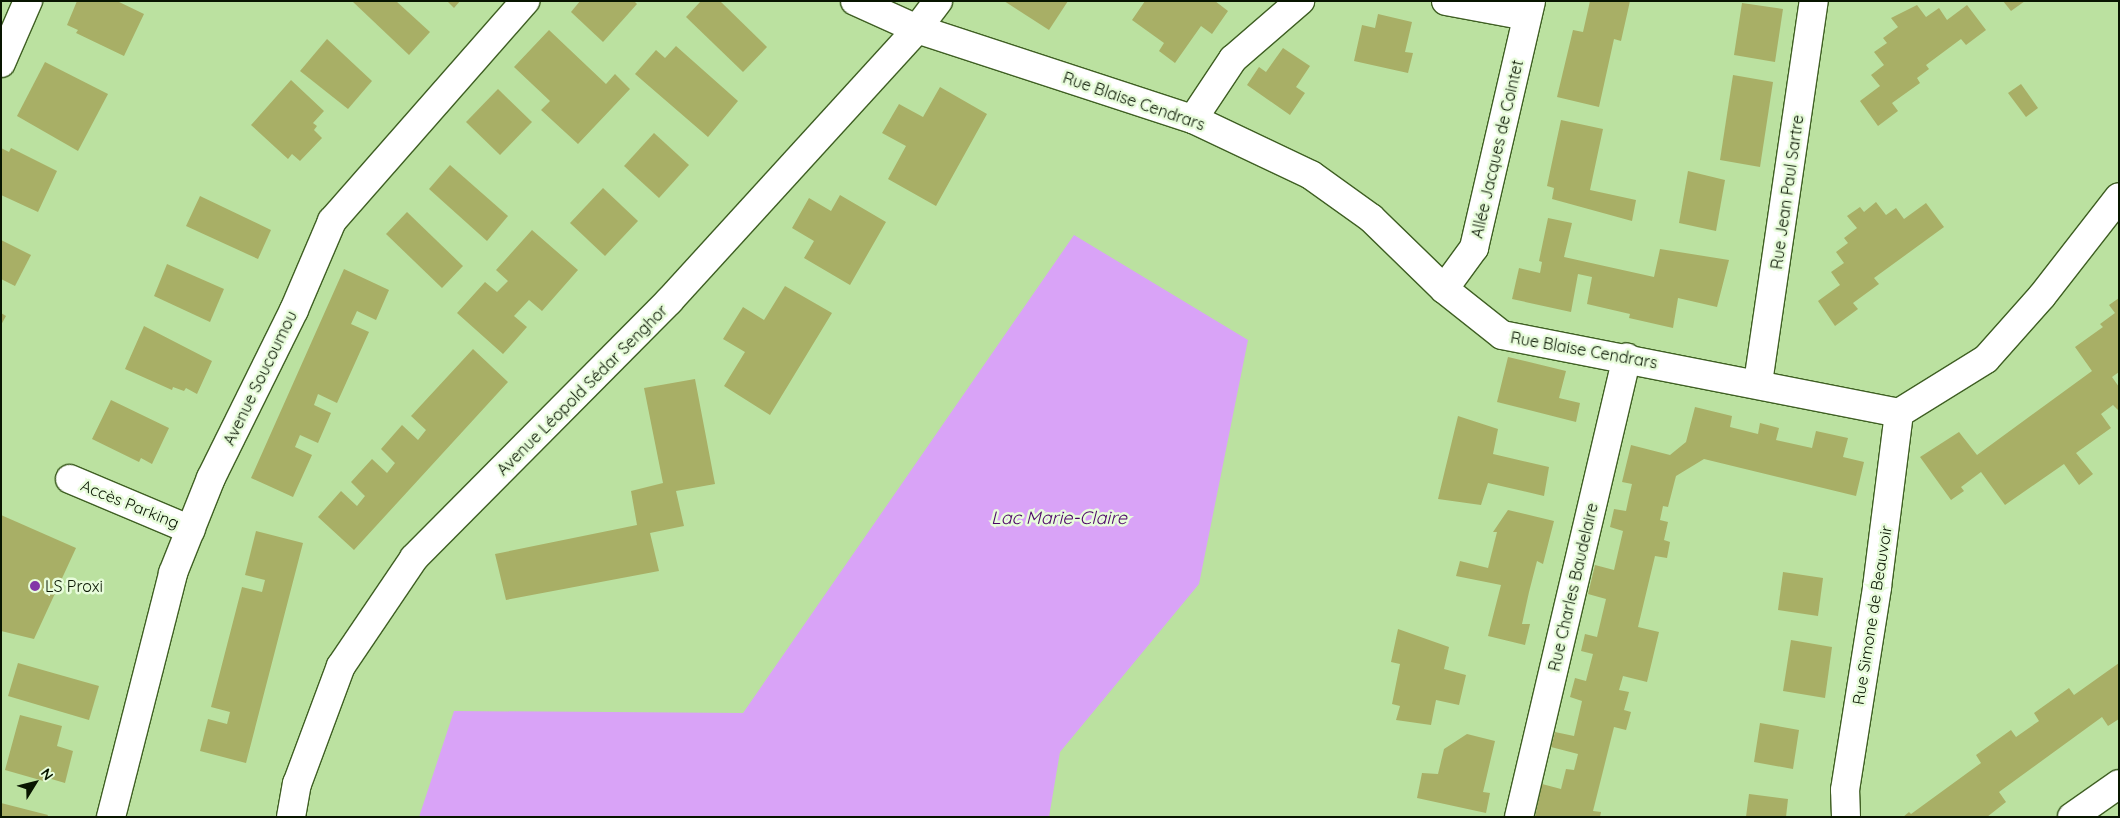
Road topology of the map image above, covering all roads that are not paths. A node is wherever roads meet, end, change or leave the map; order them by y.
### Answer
1 (28, 1) edge
2 (525, 1) edge
3 (856, 1) edge
4 (938, 1) edge
5 (1300, 1) edge
6 (1446, 1) edge
7 (1814, 1) edge
8 (1529, 9) edge
9 (917, 29) junction
10 (1, 63) edge
11 (1193, 119) junction
12 (2119, 196) edge
13 (1444, 289) junction
14 (1627, 358) junction
15 (1758, 383) junction
16 (1900, 413) junction
17 (70, 479) dead end
18 (191, 530) junction
19 (2119, 784) edge
20 (111, 817) edge
21 (291, 817) edge
22 (1519, 817) edge
23 (1846, 817) edge
24 (2072, 817) edge

1 - 10 street
2 - 18 street, Avenue Soucoumou
3 - 9 street, Rue Blaise Cendrars
4 - 9 street, Avenue Léopold Sédar Senghor
5 - 11 street
6 - 8 street
7 - 15 street, Rue Jean Paul Sartre
8 - 13 street, Allée Jacques de Cointet
9 - 11 street, Rue Blaise Cendrars
9 - 21 street, Avenue Léopold Sédar Senghor
11 - 13 street, Rue Blaise Cendrars
12 - 16 street
13 - 14 street, Rue Blaise Cendrars
14 - 15 street, Rue Blaise Cendrars
14 - 22 street, Rue Charles Baudelaire
15 - 16 street, Rue Blaise Cendrars
16 - 23 street, Rue Simone de Beauvoir
17 - 18 street, Accès Parking
18 - 20 street, Avenue Soucoumou
19 - 24 street

